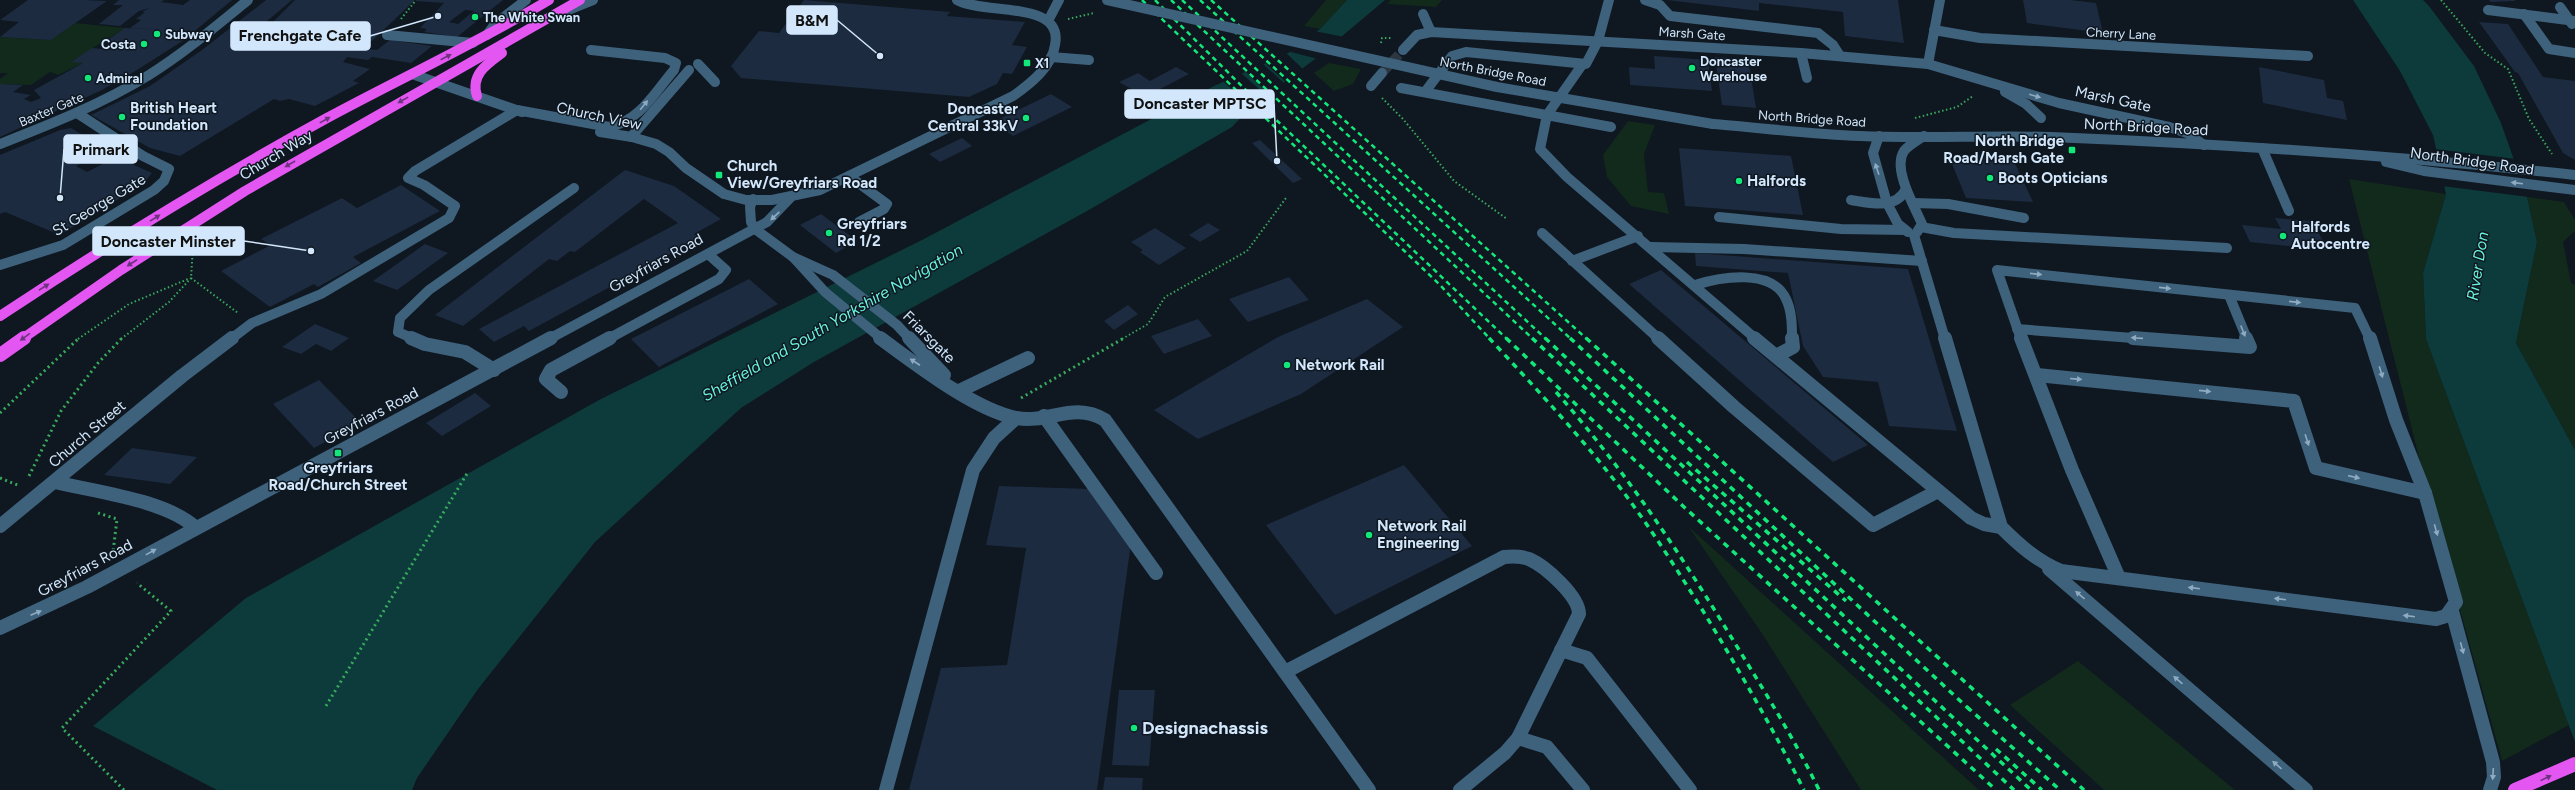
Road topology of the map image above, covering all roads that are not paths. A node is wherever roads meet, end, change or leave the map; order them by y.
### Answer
1 (248, 0) edge
2 (526, 0) edge
3 (549, 0) edge
4 (580, 0) edge
5 (593, 0) edge
6 (1059, 0) edge
7 (1107, 0) edge
8 (1125, 0) edge
9 (1609, 0) edge
10 (1645, 0) edge
11 (1940, 0) edge
12 (957, 1) edge
13 (2560, 7) dead end
14 (2488, 10) dead end
15 (1424, 14) dead end
16 (2524, 14) junction
17 (1052, 21) junction
18 (2572, 21) edge
19 (542, 22) junction
20 (2575, 28) edge
21 (1934, 30) junction
22 (1431, 32) junction
23 (524, 34) junction
24 (387, 35) dead end
25 (487, 35) junction
26 (1598, 41) junction
27 (473, 43) junction
28 (591, 50) dead end
29 (1403, 50) tunnel mouth
30 (1801, 53) junction
31 (2575, 53) edge
32 (1840, 56) junction
33 (2308, 56) dead end
34 (1050, 57) junction
35 (1088, 60) dead end
36 (698, 64) dead end
37 (1928, 64) junction
38 (1582, 65) junction
39 (689, 70) dead end
40 (1382, 73) tunnel mouth
41 (412, 74) junction
42 (1807, 78) dead end
43 (1984, 81) junction
44 (437, 82) junction
45 (715, 82) dead end
46 (1371, 86) road end
47 (1401, 88) dead end
48 (1425, 92) junction
49 (477, 96) junction
50 (2059, 103) junction
51 (517, 110) junction
52 (77, 113) junction
53 (1547, 115) junction
54 (2041, 118) junction
55 (1713, 122) junction
56 (1611, 127) dead end
57 (1879, 136) junction
58 (1924, 136) junction
59 (2050, 136) junction
60 (631, 137) junction
61 (0, 144) edge
62 (2204, 145) junction
63 (2262, 148) junction
64 (2366, 157) junction
65 (2575, 175) edge
66 (849, 176) junction
67 (574, 188) dead end
68 (1906, 189) junction
69 (2575, 190) edge
70 (791, 197) junction
71 (753, 199) junction
72 (1851, 200) dead end
73 (1887, 203) junction
74 (1913, 203) junction
75 (2288, 211) dead end
76 (1719, 217) dead end
77 (2024, 218) dead end
78 (859, 222) dead end
79 (755, 229) junction
80 (1913, 231) junction
81 (1542, 233) dead end
82 (1638, 236) junction
83 (1651, 247) junction
84 (2227, 248) dead end
85 (708, 254) junction
86 (793, 257) junction
87 (3, 260) edge
88 (1572, 261) junction
89 (1922, 261) junction
90 (1695, 285) junction
91 (2229, 295) junction
92 (28, 298) junction
93 (0, 309) edge
94 (0, 316) edge
95 (2017, 329) junction
96 (0, 355) edge
97 (1776, 356) junction
98 (1028, 358) dead end
99 (494, 370) junction
100 (2037, 375) junction
101 (959, 391) junction
102 (561, 392) dead end
103 (1044, 416) junction
104 (1016, 418) junction
105 (55, 482) junction
106 (1938, 491) junction
107 (2425, 493) junction
108 (0, 526) edge
109 (2001, 527) junction
110 (196, 528) junction
111 (2045, 565) junction
112 (1156, 573) dead end
113 (2119, 578) junction
114 (2452, 611) junction
115 (0, 628) edge
116 (1561, 650) junction
117 (1285, 672) junction
118 (1518, 738) junction
119 (2575, 764) edge
120 (886, 790) edge
121 (1369, 790) edge
122 (1460, 790) edge
123 (1584, 790) edge
124 (1690, 790) edge
125 (2306, 790) edge
126 (2490, 790) edge
127 (2516, 790) edge

1 - 52 street, Baxter Gate
2 - 25 street, Church Way
3 - 25 highway, Church Way
4 - 19 highway, Church Way
5 - 19 street
6 - 17 street
7 - 55 street, North Bridge Road, bridge
8 - 55 street, North Bridge Road
9 - 26 street
10 - 32 street
11 - 21 street
12 - 17 street
13 - 18 street
14 - 16 street
15 - 22 street
16 - 18 street
16 - 31 street
17 - 34 street
18 - 20 street
19 - 23 highway, Church Way
21 - 33 street, Cherry Lane
21 - 37 street
22 - 26 street, Marsh Gate
22 - 29 street, Marsh Gate
23 - 44 highway, Church Way
23 - 49 highway
24 - 27 street
25 - 27 highway, Church Way
26 - 30 street, Marsh Gate
26 - 38 street
41 -> 27 highway, Church Way
51 -> 28 street
30 - 32 street, Marsh Gate
30 - 42 street
32 - 37 street, Marsh Gate
34 - 35 street
34 - 66 street
36 - 45 street
37 - 43 street, Marsh Gate
38 - 48 street
38 - 53 street
39 - 60 street
40 - 46 street
41 - 44 street, Church View
92 -> 41 highway, Church Way
43 -> 50 street, Marsh Gate
43 - 54 street, Marsh Gate
44 - 49 street, Church View
44 -> 96 highway, Church Way
47 - 48 street
48 - 53 street
49 - 51 street, Church View
50 - 54 street, Marsh Gate
50 - 62 street, Marsh Gate
51 - 60 street, Church View
51 - 105 street, Church Street
52 - 61 street, Baxter Gate
52 - 87 street, St George Gate
53 - 56 street
53 - 82 street
54 - 59 street, Marsh Gate
55 - 57 street, North Bridge Road
57 - 58 street, North Bridge Road
73 -> 57 street, North Bridge Road
58 - 59 street, North Bridge Road
58 - 68 street
59 - 62 street, North Bridge Road
60 - 71 street, Church View
62 - 63 street, North Bridge Road
63 - 64 street, North Bridge Road
63 - 75 street
64 - 65 street, North Bridge Road
69 -> 64 street, North Bridge Road
66 - 70 street
66 - 78 street
67 - 99 street
68 - 73 street
68 - 74 street
70 - 71 street, Church View
70 -> 79 street, Greyfriars Road
71 - 79 street
72 - 73 street
73 - 80 street, North Bridge Road
74 - 77 street
74 - 80 street
76 - 80 street
79 - 85 street, Greyfriars Road
79 - 86 street, Friarsgate
80 - 84 street
80 - 89 street
81 - 88 street
82 - 83 street
82 - 88 street
83 - 89 street
83 - 90 street
85 - 99 street, Greyfriars Road
85 - 102 street
101 -> 86 street, Friarsgate
86 - 101 street, Friarsgate
88 - 106 street
89 - 109 street
90 - 97 street
90 - 97 street
91 -> 95 street
95 -> 91 street
91 -> 107 street
92 - 93 highway
92 - 94 highway, Church Way
95 - 100 street
97 - 106 street
98 - 101 street
99 - 110 street, Greyfriars Road
100 -> 107 street
100 - 113 street
101 - 104 street, Friarsgate
103 - 104 street, Friarsgate
103 - 112 street
103 - 117 street, Friarsgate
104 - 120 street
105 - 108 street
105 - 110 street, Church Street
106 - 109 street
107 -> 114 street
109 - 111 street
115 -> 110 street, Greyfriars Road
111 - 113 street
125 -> 111 street
114 -> 113 street
114 -> 126 street
116 - 117 street
116 - 118 street
116 - 124 street
117 - 121 street, Friarsgate
118 - 122 street
118 - 123 street
127 -> 119 highway

